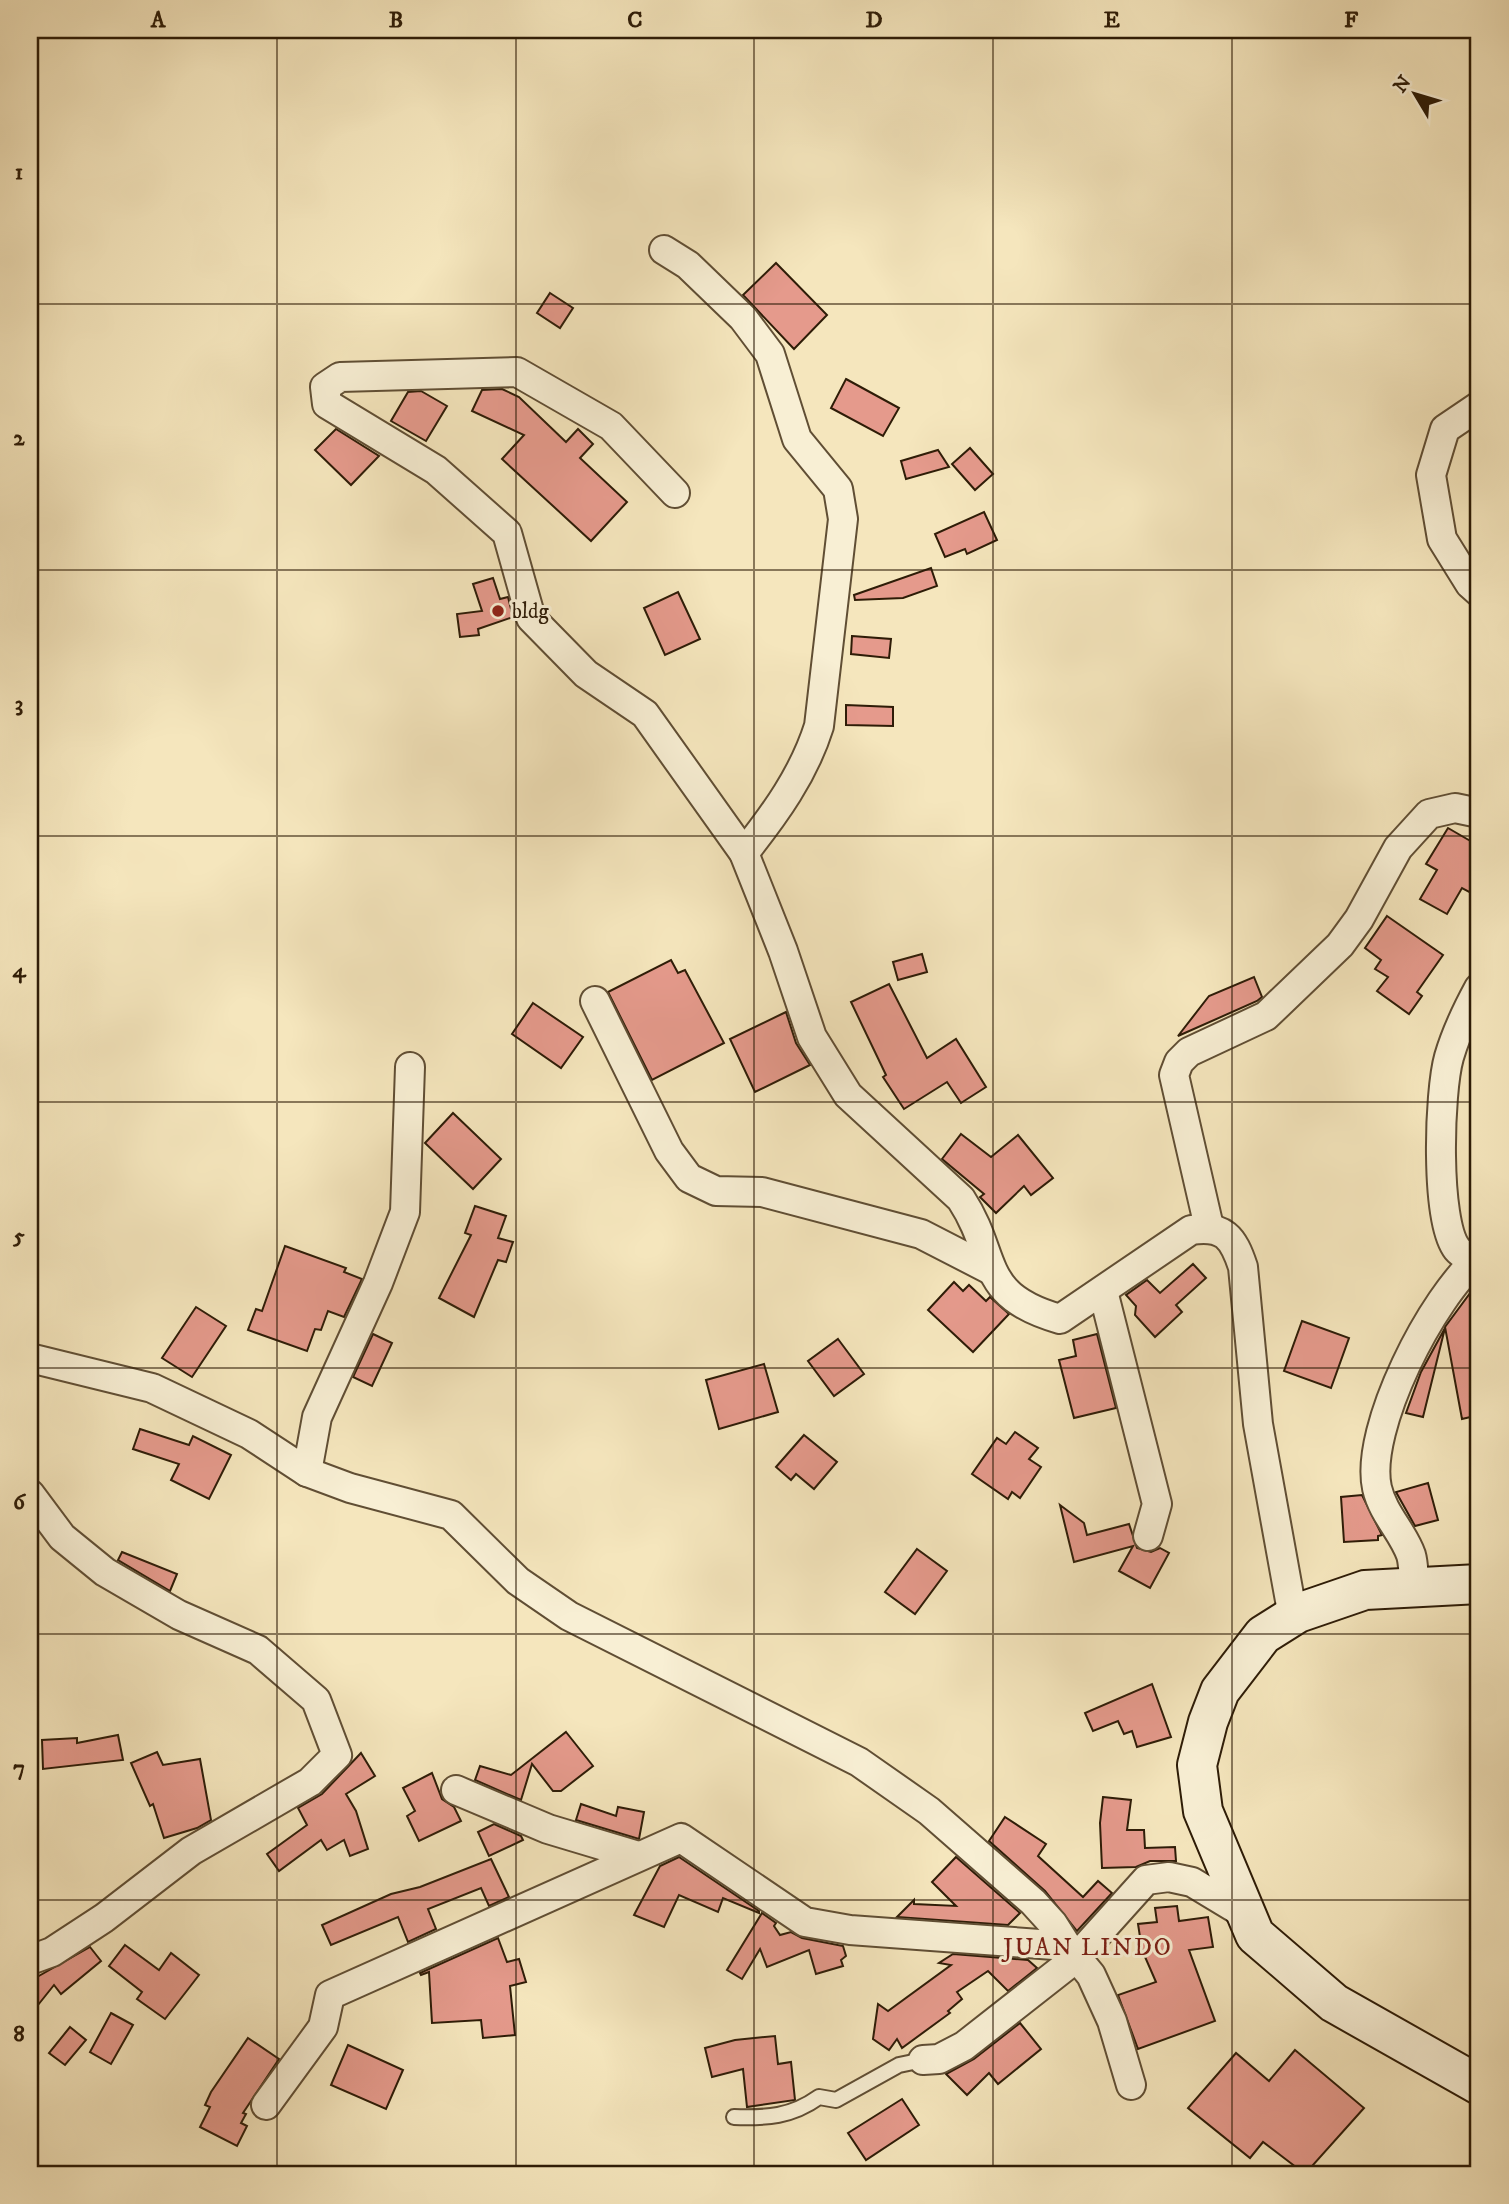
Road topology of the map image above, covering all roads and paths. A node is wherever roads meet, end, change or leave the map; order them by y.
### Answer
1 (664, 250) dead end
2 (1479, 406) edge
3 (676, 493) dead end
4 (1479, 592) edge
5 (1479, 813) edge
6 (744, 853) junction
7 (1479, 988) edge
8 (595, 1001) dead end
9 (410, 1066) dead end
10 (1209, 1227) junction
11 (1477, 1260) edge
12 (989, 1269) junction
13 (1103, 1291) junction
14 (30, 1358) edge
15 (307, 1472) junction
16 (30, 1494) edge
17 (1148, 1536) dead end
18 (1479, 1584) edge
19 (1415, 1587) junction
20 (1293, 1617) junction
21 (456, 1790) dead end
22 (638, 1856) junction
23 (1245, 1913) junction
24 (1071, 1952) junction
25 (30, 1960) edge
26 (923, 2060) joint
27 (1131, 2085) dead end
28 (1479, 2085) edge
29 (265, 2105) dead end
30 (734, 2117) dead end

1 - 6 street
2 - 4 street
3 - 6 street
5 - 10 street
6 - 12 street
7 - 11 street
8 - 12 street
9 - 15 street
10 - 13 street
10 - 20 street
11 - 19 street
12 - 13 street
13 - 17 street
14 - 15 street
15 - 24 street
16 - 25 street
18 - 19 main road
19 - 20 main road
20 - 23 main road
21 - 22 street
22 - 24 street
22 - 29 street
23 - 24 street
23 - 28 main road
24 - 26 street
24 - 27 street
26 - 30 lane

